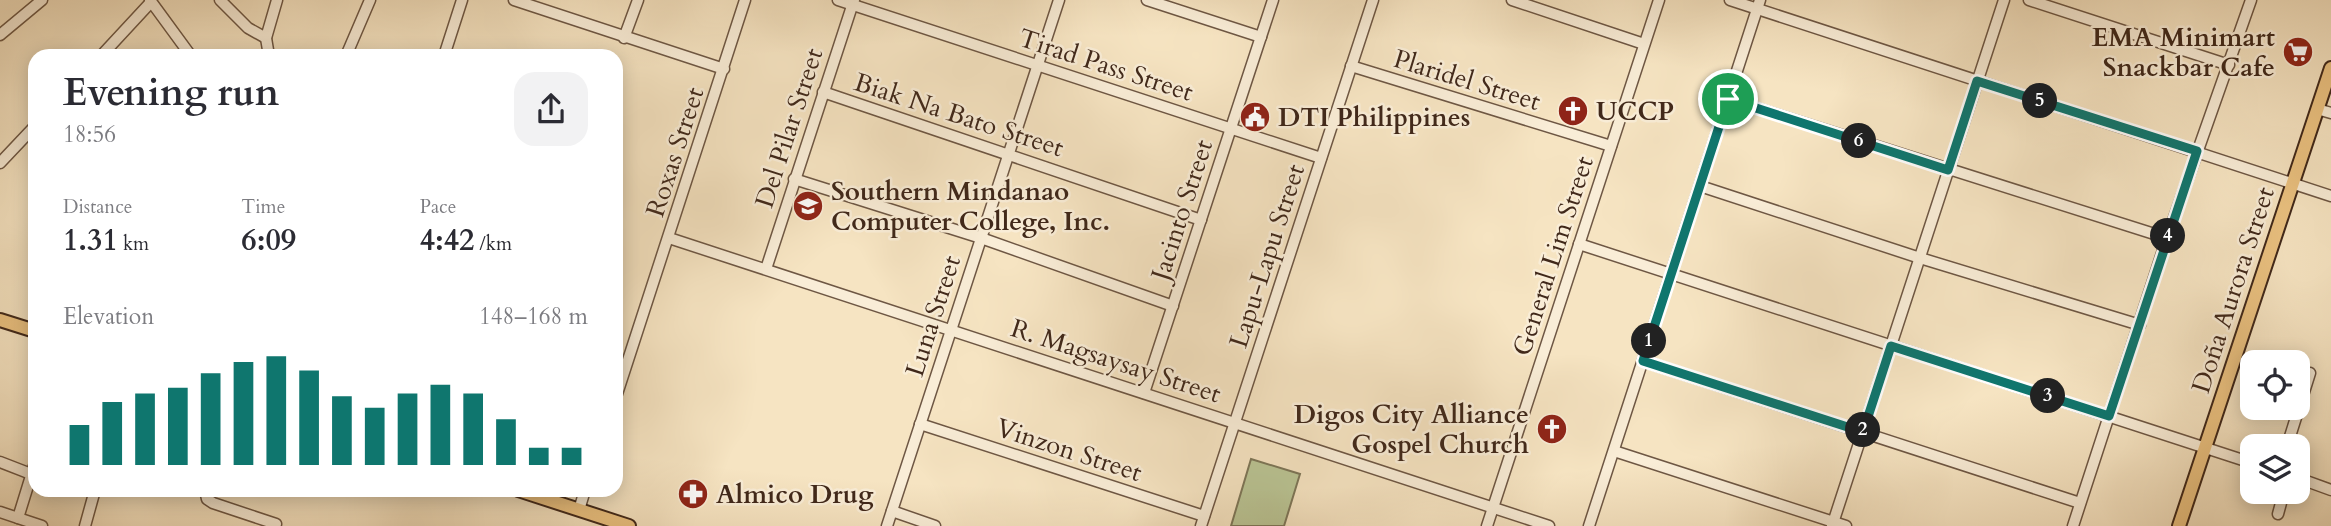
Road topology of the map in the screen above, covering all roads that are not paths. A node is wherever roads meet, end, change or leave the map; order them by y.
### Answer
1 (42, 0) edge
2 (220, 0) edge
3 (277, 0) edge
4 (370, 0) edge
5 (462, 0) edge
6 (514, 0) edge
7 (638, 0) edge
8 (746, 0) edge
9 (838, 0) edge
10 (1059, 0) edge
11 (1147, 0) edge
12 (1273, 0) edge
13 (1373, 0) edge
14 (1512, 0) edge
15 (1659, 0) edge
16 (1730, 0) edge
17 (2004, 0) edge
18 (2029, 0) edge
19 (2251, 0) edge
20 (151, 1) edge
21 (853, 2) edge
22 (1758, 4) edge
23 (0, 36) edge
24 (1261, 37) junction
25 (266, 38) junction
26 (624, 38) junction
27 (1644, 44) junction
28 (107, 49) edge
29 (186, 49) edge
30 (268, 49) edge
31 (349, 49) edge
32 (446, 49) edge
33 (1037, 65) junction
34 (2229, 65) junction
35 (1351, 66) junction
36 (2331, 68) edge
37 (724, 69) junction
38 (1977, 81) junction
39 (823, 92) junction
40 (1728, 99) junction
41 (2317, 109) junction
42 (2331, 113) edge
43 (1231, 128) junction
44 (28, 133) edge
45 (1611, 146) junction
46 (2197, 151) junction
47 (1009, 153) junction
48 (1321, 158) junction
49 (0, 163) edge
50 (1948, 170) junction
51 (794, 180) junction
52 (2292, 183) junction
53 (1700, 186) junction
54 (2331, 195) edge
55 (1201, 220) junction
56 (669, 237) junction
57 (2167, 238) junction
58 (981, 239) junction
59 (1579, 244) junction
60 (1920, 258) junction
61 (766, 269) junction
62 (1671, 274) junction
63 (1173, 306) junction
64 (0, 320) edge
65 (2140, 325) junction
66 (28, 329) edge
67 (951, 329) junction
68 (1891, 346) junction
69 (1643, 361) junction
70 (623, 376) edge
71 (1144, 393) junction
72 (2109, 416) junction
73 (1235, 423) junction
74 (920, 424) junction
75 (1863, 432) junction
76 (2204, 447) junction
77 (1614, 451) junction
78 (2240, 459) edge
79 (0, 462) edge
80 (28, 472) edge
81 (2310, 482) edge
82 (28, 487) edge
83 (2331, 490) edge
84 (93, 497) edge
85 (206, 497) edge
86 (549, 497) edge
87 (583, 497) edge
88 (2080, 503) junction
89 (2281, 504) edge
90 (1493, 508) junction
91 (579, 510) junction
92 (891, 511) junction
93 (0, 512) edge
94 (2278, 514) dead end
95 (18, 518) junction
96 (590, 520) edge
97 (1203, 521) edge
98 (276, 524) dead end
99 (1833, 524) edge
100 (42, 526) edge
101 (85, 526) edge
102 (629, 526) edge
103 (887, 526) edge
104 (936, 526) edge
105 (1487, 526) edge
106 (1549, 526) edge
107 (1590, 526) edge
108 (1846, 526) edge
109 (2073, 526) edge
110 (2179, 526) edge

1 - 23 street
2 - 25 street
3 - 25 street
4 - 31 street
5 - 32 street
6 - 26 street
7 - 26 street
8 - 37 street, Roxas Street
9 - 21 street, Tirad Pass Street
10 - 33 street, Luna Street
11 - 24 street
12 - 24 street, Jacinto Street
13 - 35 street, Lapu-Lapu Street
14 - 27 street
15 - 27 street, General Lim Street
16 - 22 street
17 - 38 street
18 - 34 street
19 - 34 street
20 - 28 street
20 - 29 street
21 - 33 street, Tirad Pass Street
21 - 39 street, Del Pilar Street
22 - 38 street
22 - 40 street
24 - 43 street, Jacinto Street
25 - 30 street
26 - 37 street
27 - 45 street, General Lim Street
33 - 43 street, Tirad Pass Street
33 - 47 street, Luna Street
34 - 46 street
35 - 45 street, Plaridel Street
35 - 48 street, Lapu-Lapu Street
36 - 41 main road, Doña Aurora Street
37 - 56 street, Roxas Street
38 - 46 street
38 - 50 street
39 - 47 street, Biak Na Bato Street
39 - 51 street, Del Pilar Street
40 - 50 street
40 - 53 street
41 - 42 street
41 - 52 main road, Doña Aurora Street
43 - 48 street, Tirad Pass Street
43 - 55 street, Jacinto Street
44 - 49 street
45 - 59 street, General Lim Street
46 - 52 street
46 - 57 street
47 - 55 street, Biak Na Bato Street
47 - 58 street, Luna Street
48 - 73 street, Lapu-Lapu Street
50 - 57 street
50 - 60 street
51 - 58 street
51 - 61 street, Del Pilar Street
52 - 54 street
52 - 76 main road, Doña Aurora Street
53 - 60 street
53 - 62 street
55 - 63 street, Jacinto Street
56 - 61 street, R. Magsaysay Street
56 - 70 street, Roxas Street
57 - 65 street
58 - 63 street
58 - 67 street, Luna Street
59 - 62 street
59 - 90 street, General Lim Street
60 - 65 street
60 - 68 street
61 - 67 street, R. Magsaysay Street
62 - 68 street
62 - 69 street
63 - 71 street, Jacinto Street
64 - 66 main road
65 - 72 street
67 - 71 street, R. Magsaysay Street
67 - 74 street, Luna Street
68 - 72 street
68 - 75 street
69 - 75 street
69 - 77 street
71 - 73 street, R. Magsaysay Street
72 - 76 street
72 - 88 street
73 - 90 street, R. Magsaysay Street
73 - 97 street, Lapu-Lapu Street
74 - 92 street, Luna Street
74 - 97 street, Vinzon Street
75 - 88 street
75 - 99 street
76 - 78 street
76 - 110 main road, Doña Aurora Street
77 - 99 street
77 - 107 street
79 - 80 street
81 - 83 street
82 - 95 street
84 - 101 street
85 - 98 street
86 - 91 main road
87 - 91 street
88 - 109 street
89 - 94 street
90 - 105 street, General Lim Street
90 - 106 street, R. Magsaysay Street
91 - 96 main road
92 - 103 street, Luna Street
92 - 104 street
93 - 95 street
95 - 100 street
96 - 102 main road
99 - 108 street

